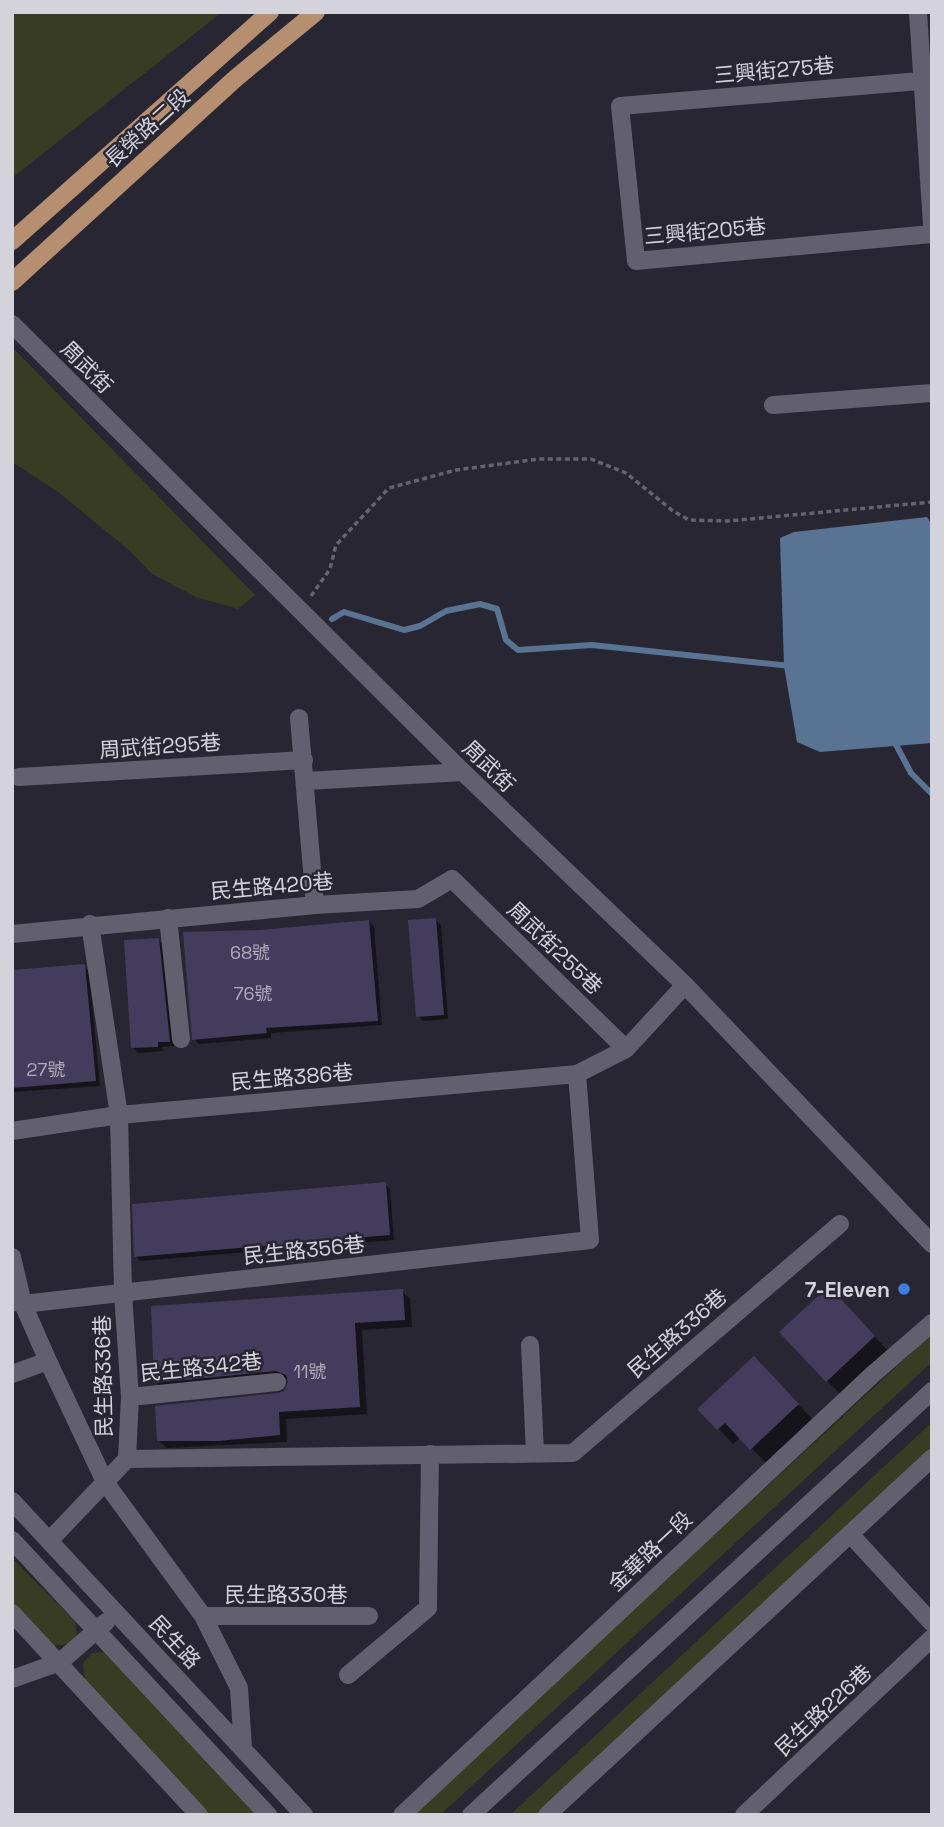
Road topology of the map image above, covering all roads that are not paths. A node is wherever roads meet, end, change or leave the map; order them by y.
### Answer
1 (270, 12) edge
2 (316, 12) edge
3 (918, 12) edge
4 (927, 80) edge
5 (620, 106) joint
6 (932, 225) edge
7 (932, 234) edge
8 (12, 241) edge
9 (12, 282) edge
10 (12, 324) edge
11 (932, 393) edge
12 (773, 405) dead end
13 (299, 718) dead end
14 (304, 760) junction
15 (463, 772) junction
16 (19, 778) dead end
17 (306, 781) junction
18 (452, 879) joint
19 (315, 905) junction
20 (168, 918) junction
21 (90, 924) junction
22 (12, 934) edge
23 (685, 985) junction
24 (181, 1039) dead end
25 (626, 1049) junction
26 (576, 1074) junction
27 (119, 1115) junction
28 (12, 1131) edge
29 (840, 1224) dead end
30 (932, 1244) edge
31 (12, 1257) edge
32 (123, 1293) junction
33 (18, 1302) edge
34 (932, 1323) edge
35 (530, 1345) dead end
36 (48, 1361) junction
37 (12, 1374) edge
38 (277, 1382) dead end
39 (932, 1391) edge
40 (130, 1397) junction
41 (535, 1453) junction
42 (430, 1454) junction
43 (932, 1458) edge
44 (127, 1459) junction
45 (106, 1482) junction
46 (12, 1502) edge
47 (850, 1534) junction
48 (12, 1541) edge
49 (49, 1541) junction
50 (116, 1612) junction
51 (12, 1613) edge
52 (203, 1616) junction
53 (369, 1616) dead end
54 (932, 1623) edge
55 (98, 1630) junction
56 (932, 1639) edge
57 (60, 1662) junction
58 (348, 1675) dead end
59 (12, 1679) edge
60 (243, 1748) junction
61 (199, 1815) edge
62 (268, 1815) edge
63 (304, 1815) edge
64 (402, 1815) edge
65 (471, 1815) edge
66 (547, 1815) edge
67 (744, 1815) edge

1 - 8 main road, 長榮路二段
2 - 9 main road, 長榮路二段
3 - 4 street
4 - 5 street, 三興街275巷
4 - 6 street
5 - 7 street, 三興街205巷
10 - 15 street, 周武街
11 - 12 street
13 - 14 street
14 - 16 street, 周武街295巷
14 - 17 street
15 - 17 street
15 - 23 street, 周武街
17 - 19 street
18 - 19 street, 民生路420巷
18 - 25 street, 周武街255巷
19 - 20 street, 民生路420巷
20 - 21 street, 民生路420巷
20 - 24 street
21 - 22 street, 民生路420巷
21 - 27 street
23 - 25 street
23 - 30 street, 周武街
25 - 26 street
26 - 27 street, 民生路386巷
26 - 32 street, 民生路356巷
27 - 28 street, 民生路386巷
27 - 32 street, 民生路336巷
29 - 41 street, 民生路336巷
31 - 33 street
32 - 33 street, 民生路356巷
32 - 40 street, 民生路336巷
33 - 36 street
34 - 64 street, 金華路一段
35 - 41 street
36 - 37 street
36 - 45 street
38 - 40 street, 民生路342巷
39 - 65 street
40 - 44 street, 民生路336巷
41 - 42 street, 民生路336巷
42 - 44 street, 民生路336巷
42 - 58 street
43 - 47 street
44 - 45 street
45 - 49 street
45 - 52 street
46 - 49 street, 民生路
47 - 54 street
47 - 66 street
48 - 55 street
49 - 50 street, 民生路
50 - 55 street
50 - 60 street, 民生路
51 - 57 street
52 - 53 street, 民生路330巷
52 - 60 street
55 - 57 street
55 - 62 street
56 - 67 street, 民生路226巷
57 - 59 street
57 - 61 street
60 - 63 street, 民生路

